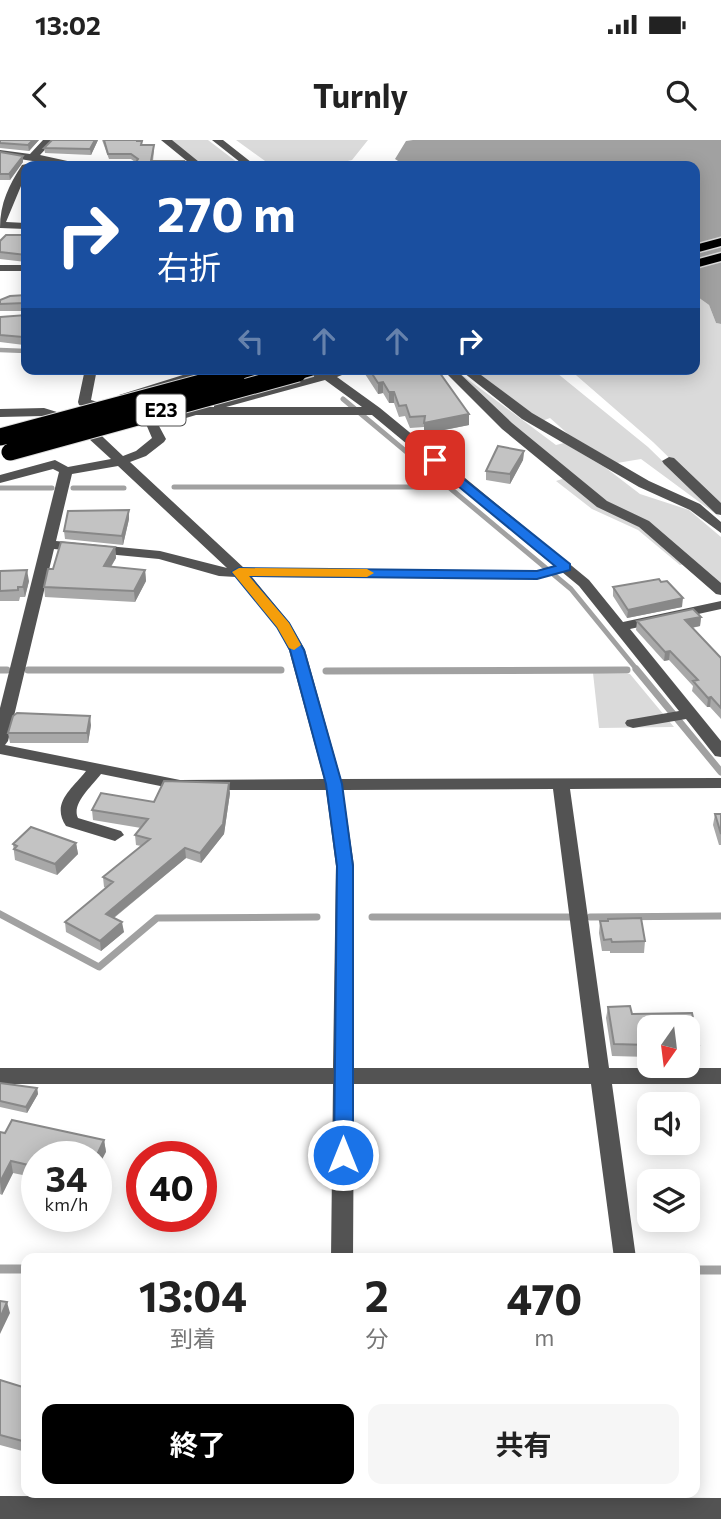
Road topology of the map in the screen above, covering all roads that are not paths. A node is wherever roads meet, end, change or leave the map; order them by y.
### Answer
1 (50, 140) edge
2 (166, 140) edge
3 (217, 140) edge
4 (0, 153) edge
5 (27, 161) edge
6 (31, 161) edge
7 (193, 161) edge
8 (244, 161) edge
9 (0, 183) edge
10 (19, 183) edge
11 (0, 224) edge
12 (21, 226) edge
13 (0, 236) edge
14 (21, 237) edge
15 (721, 242) edge
16 (700, 248) edge
17 (721, 257) edge
18 (700, 263) edge
19 (0, 268) edge
20 (21, 268) edge
21 (90, 375) edge
22 (195, 375) edge
23 (230, 375) edge
24 (290, 375) edge
25 (316, 375) edge
26 (325, 375) edge
27 (454, 375) edge
28 (473, 375) edge
29 (91, 405) junction
30 (195, 411) junction
31 (370, 411) junction
32 (0, 413) edge
33 (152, 424) junction
34 (0, 437) edge
35 (5, 453) edge
36 (119, 460) junction
37 (669, 461) dead end
38 (66, 471) junction
39 (0, 479) edge
40 (721, 511) edge
41 (721, 529) edge
42 (48, 544) junction
43 (555, 570) junction
44 (239, 572) junction
45 (721, 591) edge
46 (721, 605) edge
47 (620, 627) junction
48 (680, 715) junction
49 (633, 723) dead end
50 (0, 741) edge
51 (0, 749) edge
52 (721, 752) edge
53 (96, 768) junction
54 (720, 783) edge
55 (334, 784) junction
56 (561, 784) junction
57 (115, 835) dead end
58 (0, 1076) edge
59 (600, 1076) junction
60 (721, 1076) edge
61 (344, 1077) junction
62 (342, 1253) edge
63 (624, 1253) edge
64 (339, 1507) edge
65 (659, 1507) edge
66 (0, 1508) edge
67 (721, 1510) edge
68 (207, 1514) edge

1 - 6 street
2 - 7 street
3 - 8 street
4 - 5 street
9 - 10 street
10 - 11 street
11 - 12 street
13 - 14 street
15 - 16 highway
17 - 18 highway
19 - 20 street
21 - 29 street
22 - 29 street
23 - 34 highway, E23, bridge
24 - 35 highway, E23, bridge
25 - 30 street
26 - 31 street
27 - 45 street
28 - 41 street
29 - 33 street
30 - 31 street
30 - 33 street
31 - 43 street
32 - 36 street
33 - 36 street
36 - 38 street
36 - 44 street
37 - 40 street
38 - 39 street
38 - 42 street
42 - 44 street
42 - 50 street
43 - 44 street
43 - 47 street
44 - 55 street
46 - 47 street
47 - 48 street
48 - 49 street
48 - 52 street
51 - 53 street
53 - 55 street
53 - 57 street
54 - 56 street
55 - 56 street
55 - 61 street
56 - 59 street
58 - 61 street
59 - 60 street
59 - 61 street
59 - 63 street
61 - 62 street
64 - 65 street
64 - 68 street
65 - 67 street
66 - 68 street

